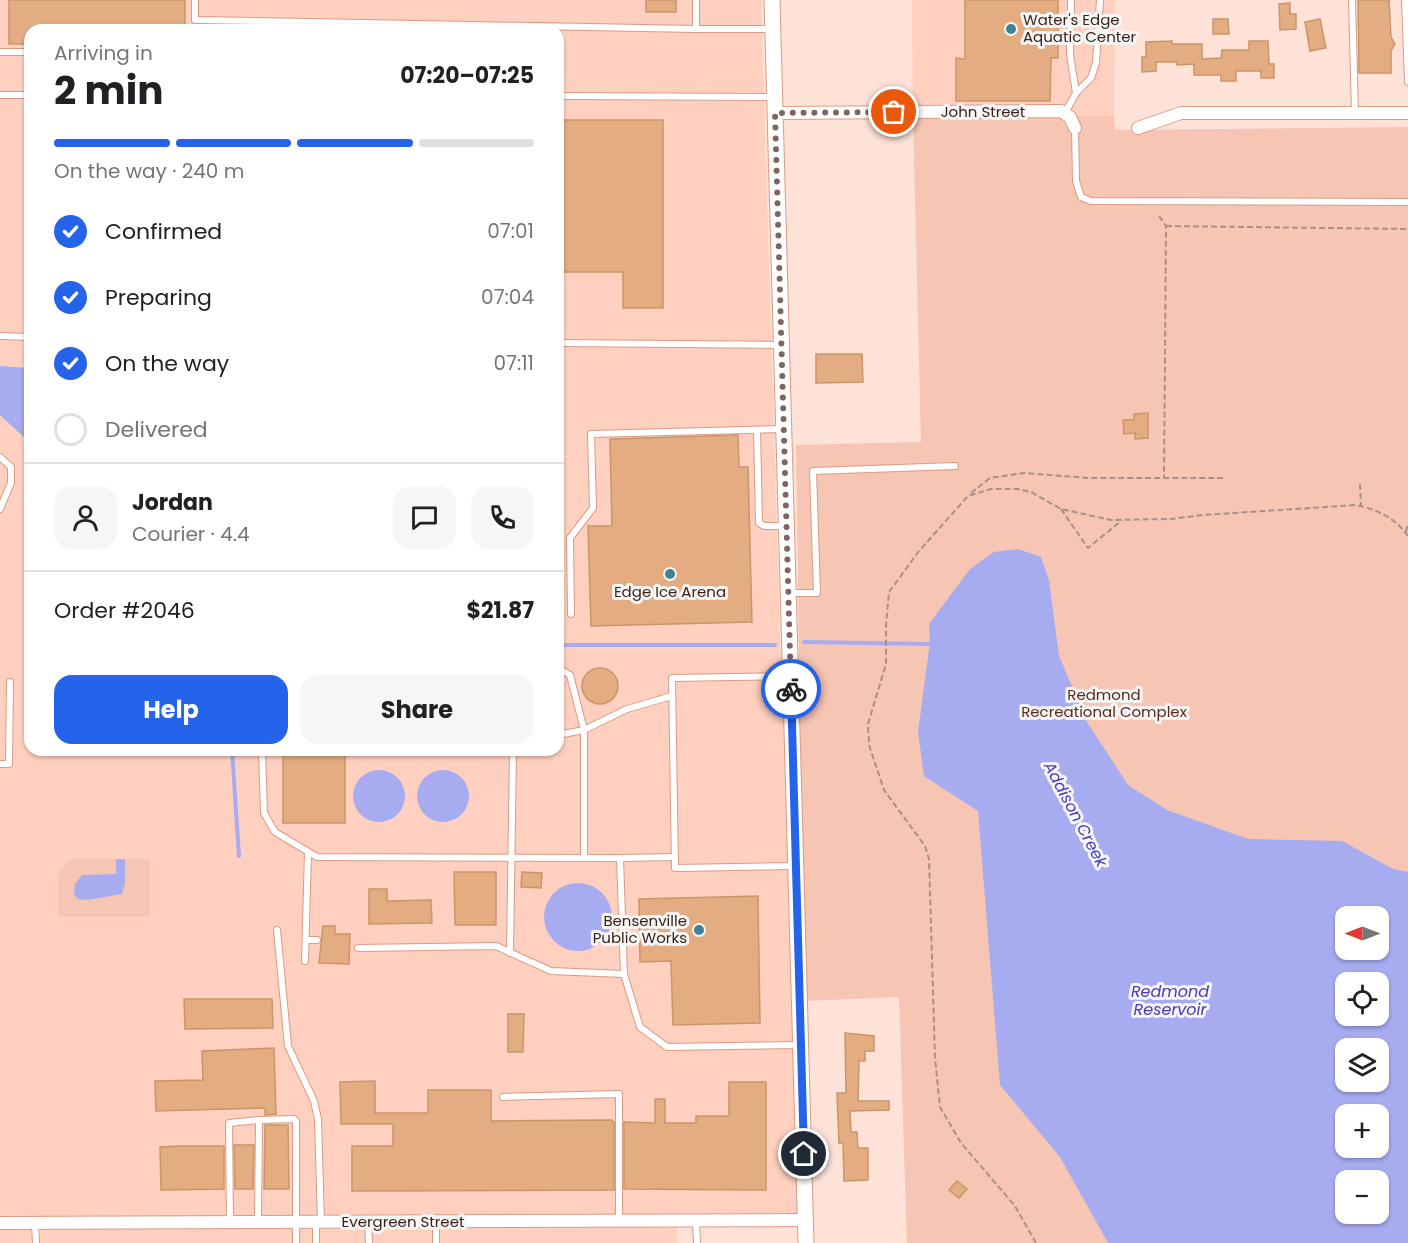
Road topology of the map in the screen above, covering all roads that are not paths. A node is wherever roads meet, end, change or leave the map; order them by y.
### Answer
1 (195, 0) edge
2 (696, 0) edge
3 (772, 0) edge
4 (1071, 0) edge
5 (1090, 0) edge
6 (1352, 0) edge
7 (1405, 0) edge
8 (1100, 1) edge
9 (195, 20) junction
10 (195, 24) edge
11 (418, 24) edge
12 (564, 27) edge
13 (696, 29) junction
14 (773, 29) junction
15 (0, 52) edge
16 (24, 52) edge
17 (1408, 82) edge
18 (1076, 93) junction
19 (0, 95) edge
20 (24, 95) edge
21 (564, 96) edge
22 (774, 97) junction
23 (775, 113) junction
24 (1355, 113) junction
25 (1408, 113) edge
26 (1064, 114) junction
27 (1075, 128) joint
28 (1138, 128) dead end
29 (1408, 202) edge
30 (0, 336) edge
31 (24, 337) edge
32 (564, 343) edge
33 (781, 345) junction
34 (784, 429) junction
35 (757, 430) junction
36 (0, 457) edge
37 (956, 466) dead end
38 (0, 509) edge
39 (786, 526) junction
40 (788, 593) junction
41 (571, 614) dead end
42 (564, 672) edge
43 (790, 676) junction
44 (10, 682) dead end
45 (672, 696) junction
46 (584, 729) junction
47 (564, 734) edge
48 (262, 756) edge
49 (513, 756) edge
50 (0, 764) edge
51 (308, 852) junction
52 (675, 857) junction
53 (584, 858) junction
54 (620, 858) junction
55 (510, 859) junction
56 (795, 866) junction
57 (277, 930) dead end
58 (306, 940) junction
59 (317, 940) dead end
60 (358, 948) dead end
61 (510, 953) junction
62 (305, 961) dead end
63 (624, 974) junction
64 (801, 1044) junction
65 (503, 1097) dead end
66 (259, 1120) junction
67 (806, 1220) junction
68 (696, 1221) junction
69 (258, 1222) junction
70 (296, 1222) junction
71 (318, 1222) junction
72 (368, 1222) junction
73 (436, 1222) junction
74 (619, 1222) junction
75 (0, 1223) edge
76 (35, 1223) junction
77 (230, 1223) junction
78 (36, 1243) edge
79 (296, 1243) edge
80 (316, 1243) edge
81 (369, 1243) edge
82 (436, 1243) edge
83 (697, 1243) edge
84 (806, 1243) edge

1 - 9 lane
2 - 13 lane
3 - 14 street
4 - 18 lane
5 - 8 lane
6 - 24 lane
7 - 17 lane
8 - 18 lane
9 - 10 lane
9 - 11 lane
12 - 13 lane
13 - 14 lane
14 - 22 street
15 - 16 lane
18 - 26 lane
19 - 20 lane
21 - 22 lane
22 - 23 street
23 - 26 street, John Street
23 - 33 street
24 - 25 street
24 - 28 street
26 - 27 street
27 - 29 lane
30 - 31 lane
32 - 33 lane
33 - 34 street
34 - 35 lane
34 - 39 street
35 - 39 lane
35 - 41 lane
36 - 38 lane
37 - 40 lane
39 - 40 street
40 - 43 street
42 - 46 lane
43 - 45 lane
43 - 56 street
44 - 50 lane
45 - 46 lane
45 - 52 lane
46 - 47 lane
46 - 53 lane
48 - 51 lane
49 - 55 lane
51 - 55 lane
51 - 58 lane
52 - 54 lane
52 - 56 lane
53 - 54 lane
53 - 55 lane
54 - 63 lane
55 - 61 lane
56 - 64 street
57 - 71 lane
58 - 59 lane
58 - 62 lane
60 - 61 lane
61 - 63 lane
63 - 64 lane
64 - 67 street
65 - 74 lane
66 - 69 lane
66 - 70 lane
66 - 77 lane
67 - 68 street, Evergreen Street
67 - 84 street
68 - 74 street, Evergreen Street
68 - 83 lane
69 - 70 street, Evergreen Street
69 - 77 street, Evergreen Street
70 - 71 street, Evergreen Street
70 - 79 lane
71 - 72 street, Evergreen Street
71 - 80 lane
72 - 73 street, Evergreen Street
72 - 81 lane
73 - 74 street, Evergreen Street
73 - 82 lane
75 - 76 street, Evergreen Street
76 - 77 street, Evergreen Street
76 - 78 lane

